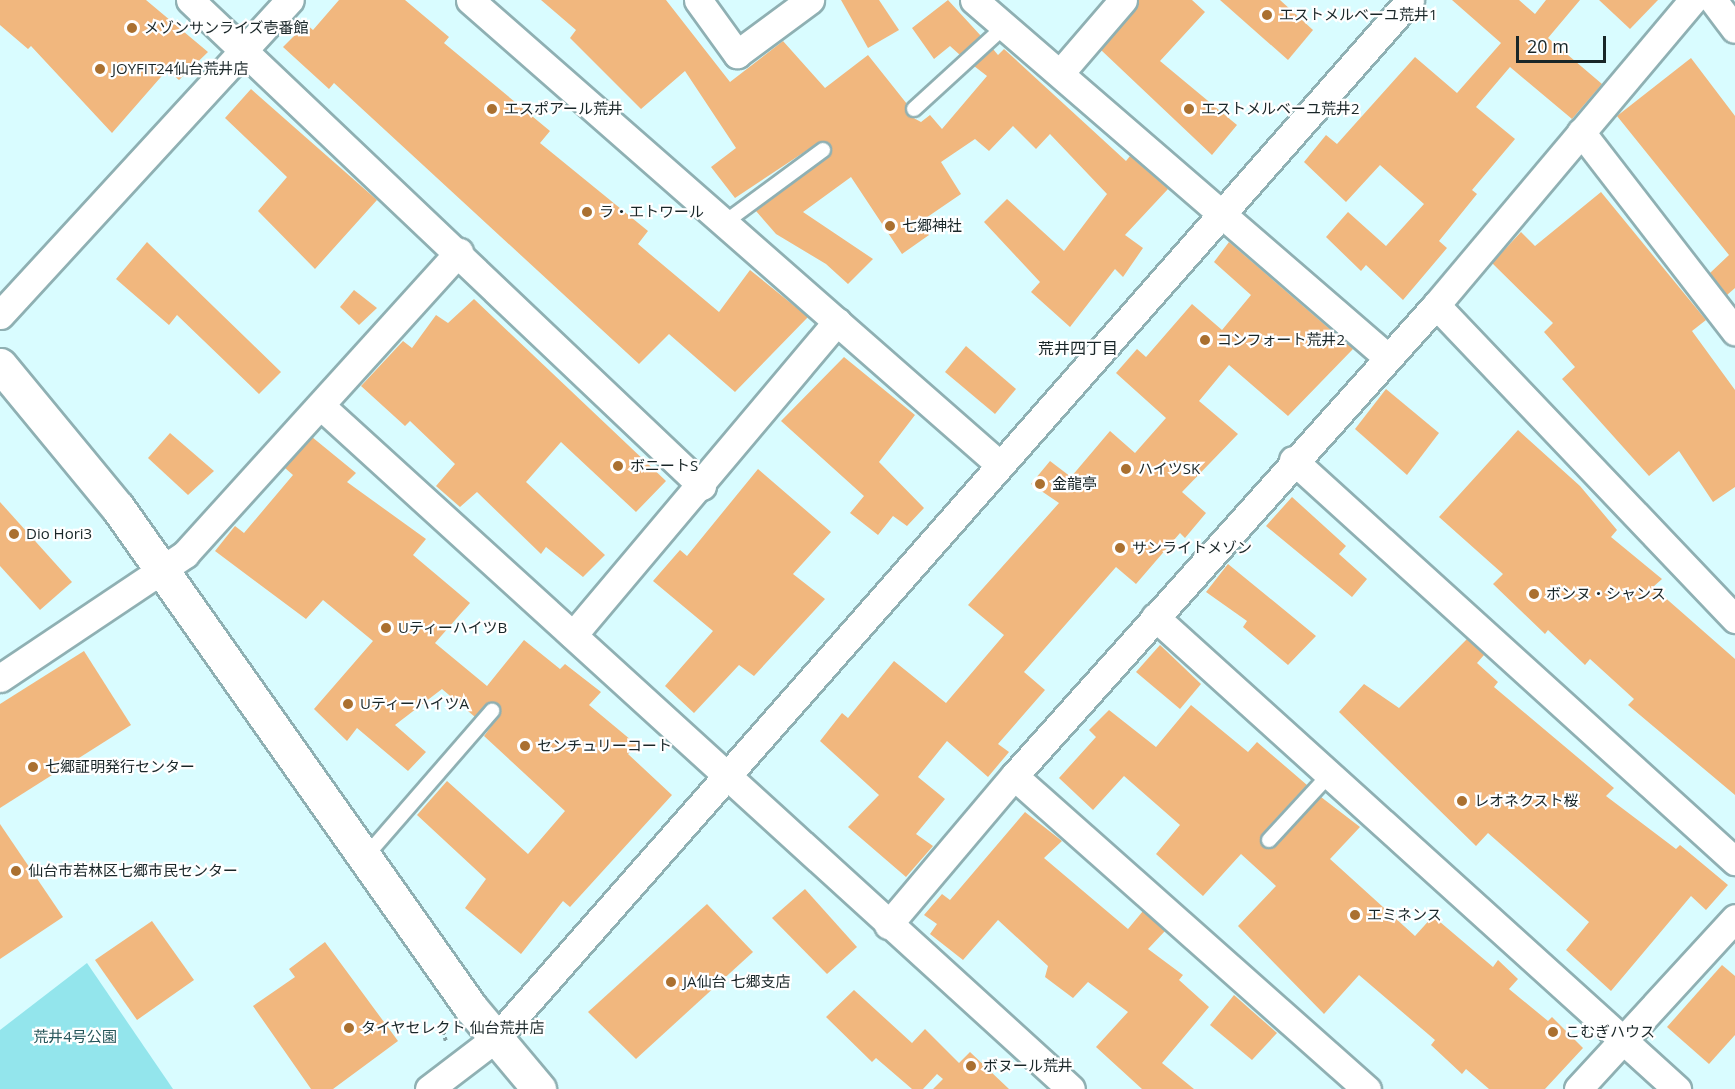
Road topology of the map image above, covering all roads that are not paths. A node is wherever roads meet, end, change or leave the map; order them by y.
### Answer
1 (190, 0) edge
2 (290, 0) edge
3 (470, 0) edge
4 (699, 0) edge
5 (810, 0) edge
6 (974, 0) edge
7 (1123, 0) edge
8 (1410, 0) edge
9 (1693, 0) edge
10 (1713, 0) edge
11 (1005, 26) junction
12 (1735, 29) edge
13 (245, 52) junction
14 (1061, 72) junction
15 (914, 109) dead end
16 (1581, 132) junction
17 (823, 150) dead end
18 (1218, 213) junction
19 (724, 223) junction
20 (459, 252) junction
21 (1436, 305) junction
22 (0, 315) edge
23 (837, 321) junction
24 (1735, 331) edge
25 (1387, 357) junction
26 (0, 365) edge
27 (321, 406) junction
28 (1293, 460) junction
29 (1000, 465) junction
30 (702, 486) junction
31 (163, 569) junction
32 (1155, 617) junction
33 (1735, 619) edge
34 (573, 635) junction
35 (0, 678) edge
36 (492, 711) dead end
37 (1330, 774) junction
38 (1014, 776) junction
39 (724, 778) junction
40 (1269, 840) dead end
41 (365, 857) junction
42 (1735, 861) edge
43 (1735, 918) edge
44 (888, 925) junction
45 (496, 1038) junction
46 (1624, 1039) junction
47 (429, 1089) edge
48 (539, 1089) edge
49 (1071, 1089) edge
50 (1367, 1089) edge
51 (1578, 1089) edge
52 (1677, 1089) edge

1 - 13 street
2 - 13 street
3 - 19 street
4 - 5 street
6 - 11 street
7 - 14 street
8 - 18 street
9 - 16 street
10 - 12 street
11 - 14 street
11 - 15 lane
13 - 20 street
13 - 22 street
14 - 18 street
16 - 21 street
16 - 24 street
17 - 19 lane
18 - 25 street
18 - 29 street
19 - 23 street
20 - 27 street
20 - 30 street
21 - 25 street
21 - 33 street
23 - 29 street
23 - 30 street
25 - 28 street
26 - 31 street
27 - 31 street
27 - 34 street
28 - 32 street
28 - 42 street
29 - 39 street
30 - 34 street
31 - 35 street
31 - 41 street
32 - 37 street
32 - 38 street
34 - 39 street
36 - 41 lane
37 - 40 lane
37 - 46 street
38 - 44 street
38 - 50 street
39 - 44 street
39 - 45 street
41 - 45 street
43 - 46 street
44 - 49 street
45 - 47 street
45 - 48 street
46 - 51 street
46 - 52 street

